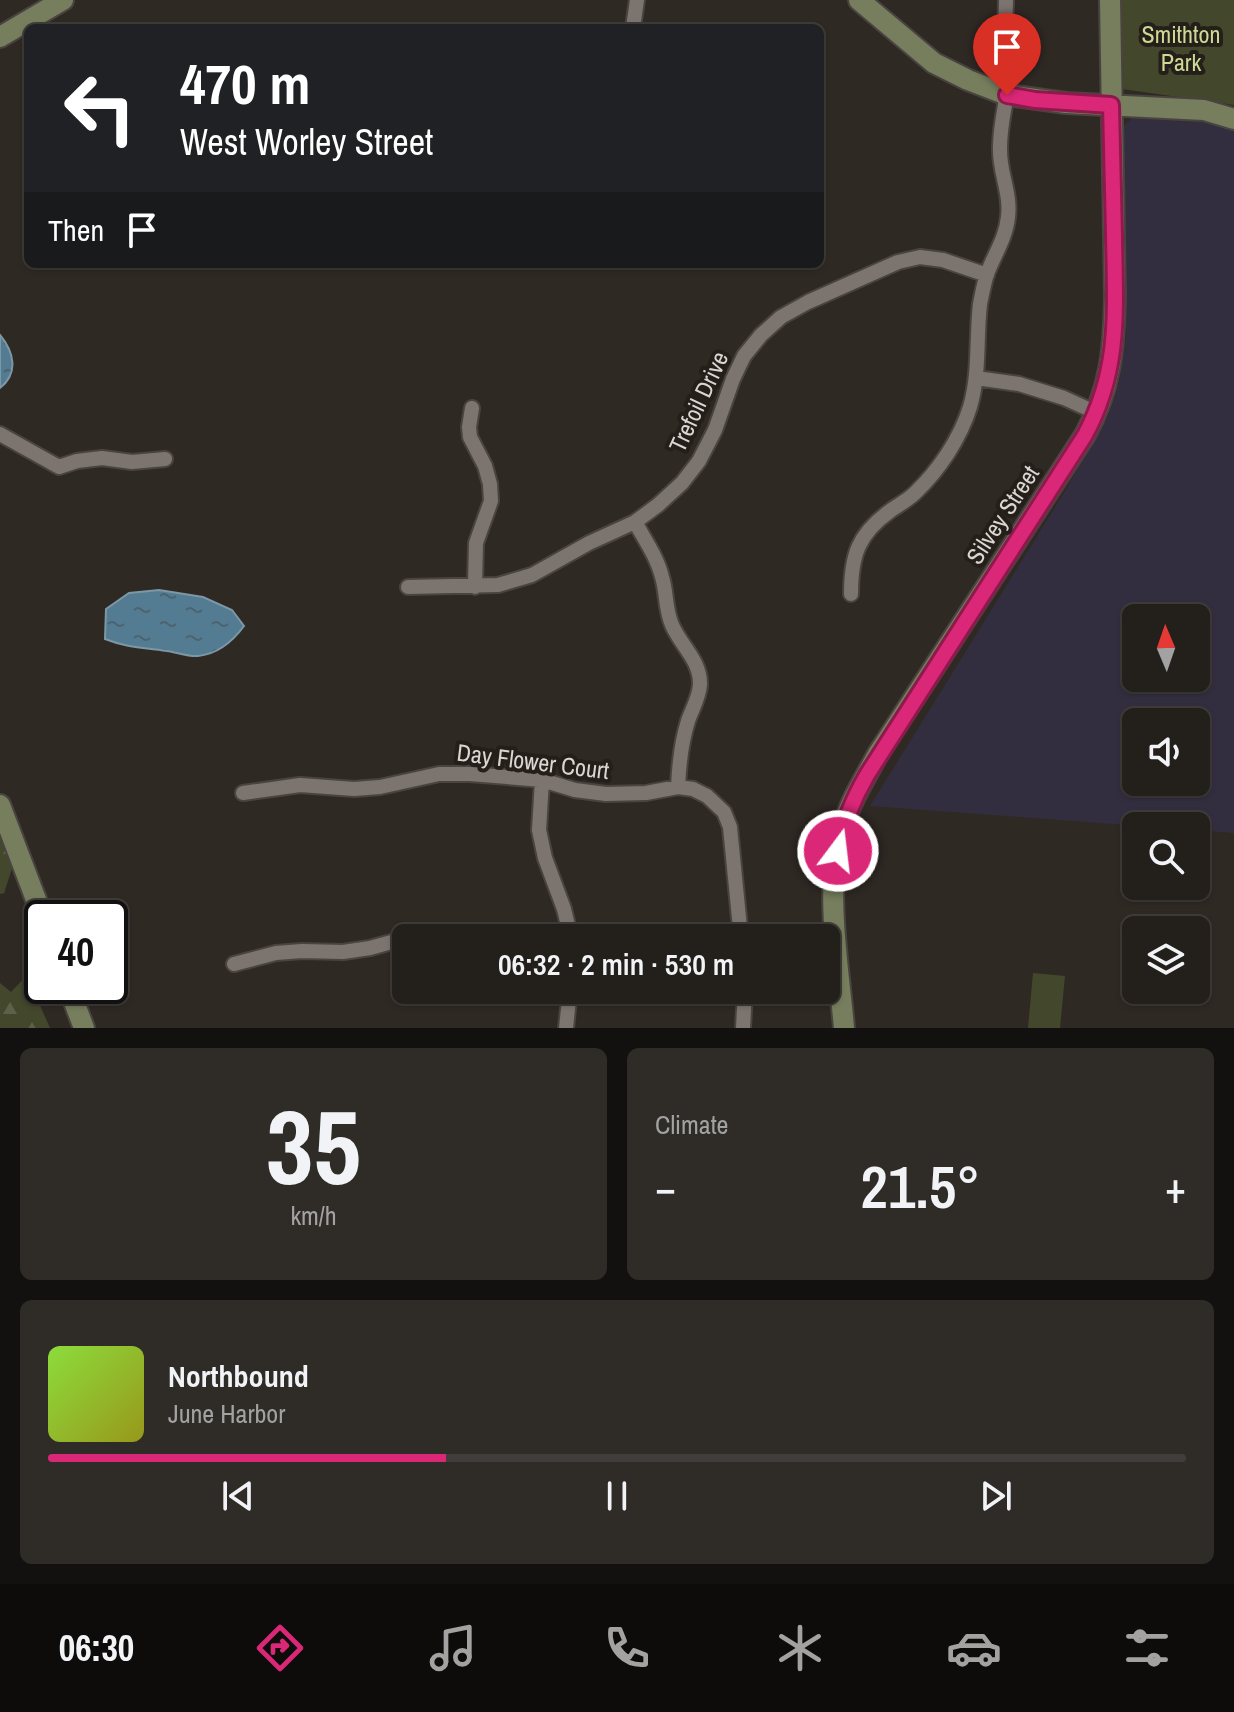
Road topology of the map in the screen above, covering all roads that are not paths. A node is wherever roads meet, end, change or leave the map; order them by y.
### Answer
1 (63, 0) edge
2 (637, 0) edge
3 (859, 0) edge
4 (1006, 0) edge
5 (1110, 0) edge
6 (634, 24) edge
7 (0, 37) edge
8 (1007, 95) junction
9 (1111, 105) junction
10 (1234, 119) edge
11 (987, 275) junction
12 (976, 378) junction
13 (472, 408) dead end
14 (1097, 413) junction
15 (0, 434) edge
16 (165, 459) dead end
17 (635, 522) junction
18 (408, 587) dead end
19 (475, 587) junction
20 (851, 594) dead end
21 (542, 780) junction
22 (678, 787) junction
23 (243, 793) dead end
24 (0, 805) edge
25 (36, 900) edge
26 (568, 924) edge
27 (740, 924) edge
28 (392, 942) edge
29 (234, 964) dead end
30 (75, 1004) edge
31 (569, 1004) edge
32 (744, 1004) edge
33 (84, 1028) edge
34 (566, 1028) edge
35 (743, 1028) edge
36 (844, 1028) edge

1 - 7 street
2 - 6 street
3 - 8 street
4 - 8 street
5 - 9 street, Silvey Street
8 - 9 street
8 - 11 street
9 - 10 street
9 - 14 street, Silvey Street
11 - 12 street
11 - 17 street, Trefoil Drive
12 - 14 street
12 - 20 street
13 - 19 street
14 - 36 street, Silvey Street
15 - 16 street
17 - 19 street, Trefoil Drive
17 - 22 street
18 - 19 street, Trefoil Drive
21 - 22 street, Day Flower Court
21 - 23 street, Day Flower Court
21 - 26 street
22 - 27 street
24 - 25 street
28 - 29 street
30 - 33 street
31 - 34 street
32 - 35 street

